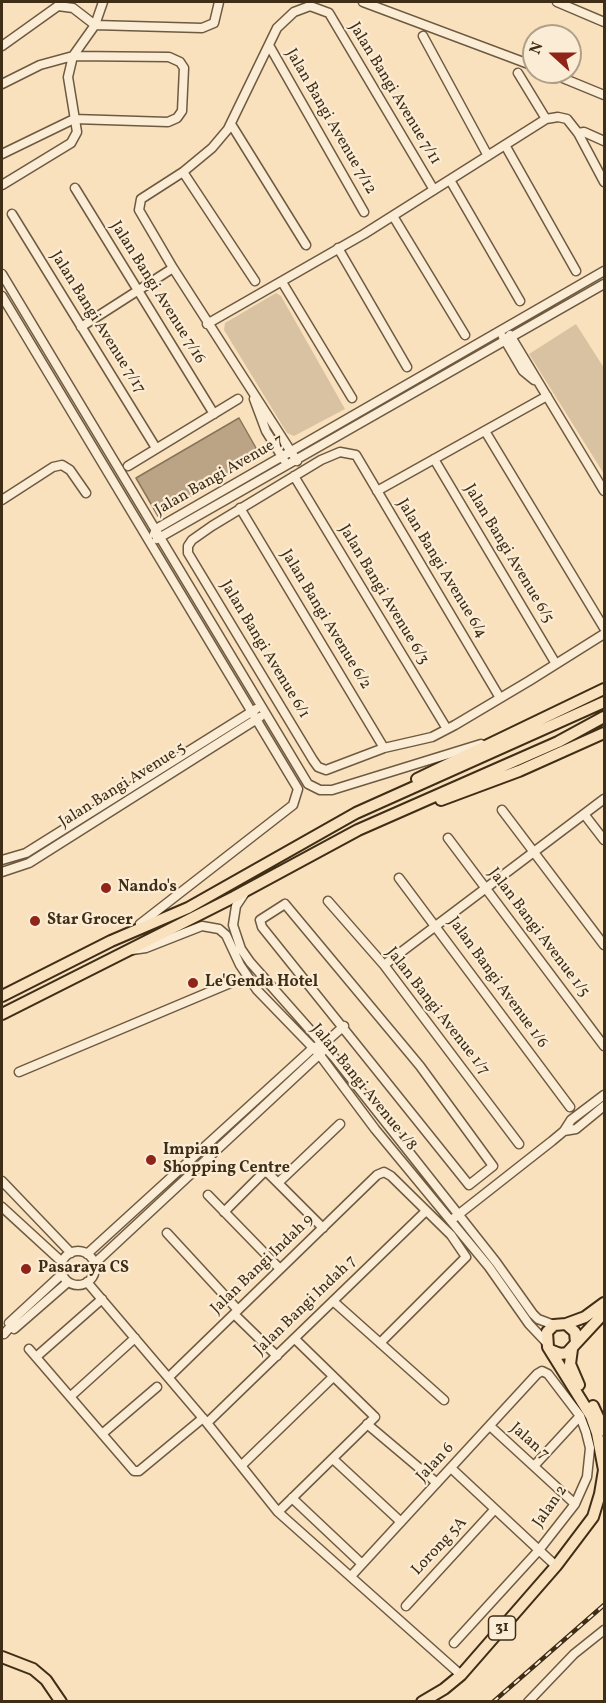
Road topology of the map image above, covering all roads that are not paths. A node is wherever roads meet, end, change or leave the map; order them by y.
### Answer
1 (104, 2) edge
2 (219, 2) edge
3 (363, 2) edge
4 (557, 2) edge
5 (604, 22) edge
6 (95, 25) junction
7 (423, 36) dead end
8 (2, 46) edge
9 (270, 47) junction
10 (73, 56) junction
11 (522, 62) edge
12 (518, 73) dead end
13 (2, 84) edge
14 (576, 84) edge
15 (604, 96) edge
16 (74, 119) junction
17 (546, 119) junction
18 (231, 124) junction
19 (578, 133) junction
20 (604, 141) edge
21 (505, 145) junction
22 (2, 154) edge
23 (488, 156) junction
24 (183, 172) junction
25 (450, 180) junction
26 (604, 182) edge
27 (2, 185) edge
28 (75, 188) dead end
29 (434, 190) junction
30 (364, 212) dead end
31 (12, 214) dead end
32 (393, 216) junction
33 (306, 245) dead end
34 (338, 249) junction
35 (173, 268) junction
36 (576, 271) dead end
37 (604, 271) edge
38 (2, 274) edge
39 (255, 281) dead end
40 (282, 282) junction
41 (604, 284) edge
42 (581, 285) junction
43 (138, 291) junction
44 (586, 294) junction
45 (2, 296) edge
46 (520, 301) dead end
47 (207, 324) junction
48 (81, 327) junction
49 (503, 330) junction
50 (465, 335) dead end
51 (508, 339) junction
52 (407, 367) dead end
53 (253, 396) junction
54 (548, 396) junction
55 (352, 398) dead end
56 (238, 399) dead end
57 (214, 414) junction
58 (485, 431) junction
59 (156, 448) junction
60 (291, 452) junction
61 (282, 457) junction
62 (434, 459) junction
63 (297, 461) junction
64 (128, 466) dead end
65 (288, 466) junction
66 (294, 476) junction
67 (604, 488) edge
68 (377, 491) junction
69 (86, 493) dead end
70 (2, 501) edge
71 (240, 508) junction
72 (156, 530) junction
73 (162, 539) junction
74 (151, 540) junction
75 (604, 628) edge
76 (604, 634) edge
77 (556, 664) junction
78 (604, 689) edge
79 (500, 698) junction
80 (604, 702) edge
81 (259, 713) junction
82 (604, 717) edge
83 (447, 729) junction
84 (604, 733) edge
85 (506, 735) junction
86 (384, 748) junction
87 (604, 799) edge
88 (502, 810) dead end
89 (356, 813) junction
90 (584, 814) junction
91 (358, 830) junction
92 (448, 838) dead end
93 (604, 840) edge
94 (533, 852) junction
95 (2, 860) edge
96 (2, 872) edge
97 (399, 878) dead end
98 (251, 888) junction
99 (484, 889) junction
100 (328, 901) dead end
101 (436, 926) junction
102 (111, 941) junction
103 (604, 945) edge
104 (127, 949) junction
105 (384, 965) junction
106 (233, 982) dead end
107 (2, 996) edge
108 (2, 1014) edge
109 (344, 1026) junction
110 (604, 1046) edge
111 (321, 1047) junction
112 (19, 1072) dead end
113 (604, 1095) edge
114 (604, 1106) edge
115 (570, 1107) dead end
116 (340, 1124) dead end
117 (564, 1131) junction
118 (519, 1144) dead end
119 (2, 1181) edge
120 (279, 1182) junction
121 (208, 1195) dead end
122 (2, 1207) edge
123 (426, 1211) junction
124 (224, 1212) junction
125 (454, 1218) junction
126 (323, 1228) junction
127 (167, 1233) dead end
128 (71, 1253) junction
129 (87, 1254) junction
130 (62, 1262) junction
131 (94, 1264) junction
132 (280, 1269) junction
133 (62, 1274) junction
134 (68, 1282) junction
135 (87, 1282) junction
136 (102, 1299) junction
137 (333, 1301) junction
138 (604, 1303) edge
139 (236, 1312) junction
140 (604, 1313) edge
141 (566, 1324) junction
142 (554, 1325) junction
143 (11, 1326) junction
144 (4, 1334) dead end
145 (135, 1338) junction
146 (295, 1339) junction
147 (380, 1343) junction
148 (547, 1345) junction
149 (574, 1346) junction
150 (29, 1349) dead end
151 (277, 1356) junction
152 (36, 1357) junction
153 (542, 1371) joint
154 (169, 1377) junction
155 (333, 1377) junction
156 (157, 1387) dead end
157 (71, 1396) junction
158 (444, 1400) dead end
159 (580, 1416) junction
160 (205, 1420) junction
161 (367, 1424) junction
162 (490, 1426) junction
163 (604, 1430) edge
164 (102, 1434) junction
165 (333, 1459) junction
166 (242, 1465) junction
167 (534, 1466) junction
168 (451, 1468) junction
169 (437, 1483) junction
170 (292, 1498) junction
171 (604, 1502) edge
172 (575, 1504) junction
173 (495, 1509) junction
174 (278, 1512) junction
175 (401, 1522) junction
176 (573, 1545) junction
177 (539, 1550) junction
178 (362, 1564) junction
179 (556, 1566) junction
180 (352, 1575) junction
181 (406, 1606) dead end
182 (604, 1630) edge
183 (454, 1643) dead end
184 (2, 1657) edge
185 (460, 1675) junction
186 (61, 1701) edge
187 (422, 1701) edge
188 (528, 1701) edge

1 - 6 street
2 - 6 street
3 - 11 street
4 - 5 street
6 - 8 street
6 - 10 street
7 - 23 street
9 - 18 street
9 - 29 street, Jalan Bangi Avenue 7/11
9 - 30 street, Jalan Bangi Avenue 7/12
10 - 13 street
10 - 16 street
10 - 16 street
12 - 17 street
14 - 15 street
16 - 22 street
16 - 27 street
17 - 19 street
17 - 21 street
18 - 24 street
18 - 33 street
19 - 20 street
19 - 26 street
21 - 23 street
21 - 36 street
23 - 25 street
24 - 35 street
24 - 39 street
25 - 29 street
25 - 46 street
28 - 43 street, Jalan Bangi Avenue 7/16
29 - 32 street
31 - 48 street, Jalan Bangi Avenue 7/17
32 - 34 street
32 - 50 street
34 - 40 street
34 - 52 street
35 - 43 street
35 - 47 street
37 - 42 street, Jalan Bangi Avenue 7
38 - 72 street
40 - 47 street
40 - 55 street
41 - 44 street, Jalan Bangi Avenue 7
42 - 44 street
42 - 49 street, Jalan Bangi Avenue 7
43 - 48 street
43 - 57 street, Jalan Bangi Avenue 7/16
44 - 51 street, Jalan Bangi Avenue 7
45 - 74 street
47 - 53 street
48 - 59 street, Jalan Bangi Avenue 7/17
49 - 51 street
49 - 60 street, Jalan Bangi Avenue 7
51 - 54 street
51 - 63 street, Jalan Bangi Avenue 7
53 - 60 street
53 - 61 street
54 - 58 street
54 - 67 street
56 - 57 street
57 - 59 street
58 - 62 street
58 - 75 street
59 - 64 street
60 - 61 street, Jalan Bangi Avenue 7
60 - 63 street
61 - 65 street
61 - 72 street, Jalan Bangi Avenue 7
62 - 68 street
62 - 77 street, Jalan Bangi Avenue 6/5
63 - 65 street, Jalan Bangi Avenue 7
65 - 73 street, Jalan Bangi Avenue 7
66 - 68 street, Jalan Bangi Avenue 6/4
66 - 71 street
66 - 83 street, Jalan Bangi Avenue 6/3
68 - 79 street, Jalan Bangi Avenue 6/4
69 - 70 street
71 - 86 street, Jalan Bangi Avenue 6/2
71 - 86 street, Jalan Bangi Avenue 6/1
72 - 73 street
72 - 74 street, Jalan Bangi Avenue 7
73 - 74 street, Jalan Bangi Avenue 7
73 - 81 street
74 - 81 street
76 - 77 street
77 - 79 street
78 - 85 main road
79 - 83 street
80 - 89 main road
81 - 85 street
81 - 95 street, Jalan Bangi Avenue 5
81 - 96 street, Jalan Bangi Avenue 5
81 - 102 street
82 - 91 main road
83 - 86 street
84 - 91 main road
85 - 89 main road
87 - 90 street
88 - 94 street
89 - 102 main road
90 - 93 street
90 - 94 street
91 - 98 main road
92 - 99 street, Jalan Bangi Avenue 1/5
94 - 99 street
94 - 103 street
97 - 101 street, Jalan Bangi Avenue 1/6
98 - 104 main road
98 - 111 street, Jalan Bangi Avenue 1/8
99 - 101 street
99 - 110 street, Jalan Bangi Avenue 1/5
100 - 105 street, Jalan Bangi Avenue 1/7
101 - 105 street
101 - 115 street, Jalan Bangi Avenue 1/6
102 - 107 main road
104 - 108 main road
104 - 111 street, Jalan Bangi Avenue 1/8
105 - 118 street, Jalan Bangi Avenue 1/7
106 - 112 street
109 - 109 street, Jalan Bangi Avenue 1/8
109 - 111 street
111 - 125 street, Jalan Bangi Avenue 1/8
111 - 129 street
111 - 131 street
113 - 117 street
114 - 117 street
116 - 120 street
117 - 125 street
119 - 128 street
120 - 124 street
120 - 126 street
121 - 124 street
122 - 130 street
123 - 126 street, Jalan Bangi Indah 9
123 - 137 street, Jalan Bangi Indah 7
123 - 147 street
124 - 132 street
125 - 142 street, Jalan Bangi Avenue 1/8
125 - 148 street, Jalan Bangi Avenue 1/8
126 - 132 street, Jalan Bangi Indah 9
127 - 139 street
128 - 129 street
128 - 130 street
129 - 131 street
130 - 133 street
131 - 135 street
132 - 139 street, Jalan Bangi Indah 9
133 - 134 street
133 - 143 street
134 - 135 street
134 - 143 street
135 - 136 street
136 - 145 street
136 - 152 street
137 - 146 street, Jalan Bangi Indah 7
137 - 147 street
138 - 141 main road
139 - 151 street
139 - 154 street, Jalan Bangi Indah 9
140 - 149 main road
141 - 142 main road
141 - 149 main road
142 - 148 main road
143 - 144 street
145 - 154 street
145 - 157 street
146 - 151 street, Jalan Bangi Indah 7
146 - 155 street
147 - 158 street
148 - 149 main road
148 - 176 main road, 31
149 - 163 main road
150 - 152 street
151 - 160 street, Jalan Bangi Indah 7
152 - 157 street
153 - 159 street, Jalan 2
153 - 162 street, Jalan 6
154 - 160 street
155 - 161 street
155 - 166 street
156 - 164 street
157 - 164 street
159 - 167 street
159 - 172 street, Jalan 2
160 - 164 street, Jalan Bangi Indah 7
160 - 166 street
161 - 165 street
161 - 169 street
162 - 167 street, Jalan 7
162 - 168 street, Jalan 6
165 - 170 street
165 - 175 street
166 - 174 street
167 - 172 street, Jalan 7
168 - 169 street, Jalan 6
168 - 173 street
169 - 175 street, Jalan 6
170 - 174 street
170 - 178 street
171 - 176 main road, 31
172 - 177 street, Jalan 2
173 - 177 street
173 - 181 street, Lorong 5A
174 - 180 street
175 - 178 street, Jalan 6
176 - 179 main road, 31
177 - 179 street
177 - 183 street, Jalan 2
178 - 180 street, Jalan 6
179 - 185 main road, 31
180 - 185 street
182 - 188 street
184 - 186 main road
185 - 187 main road, 31

